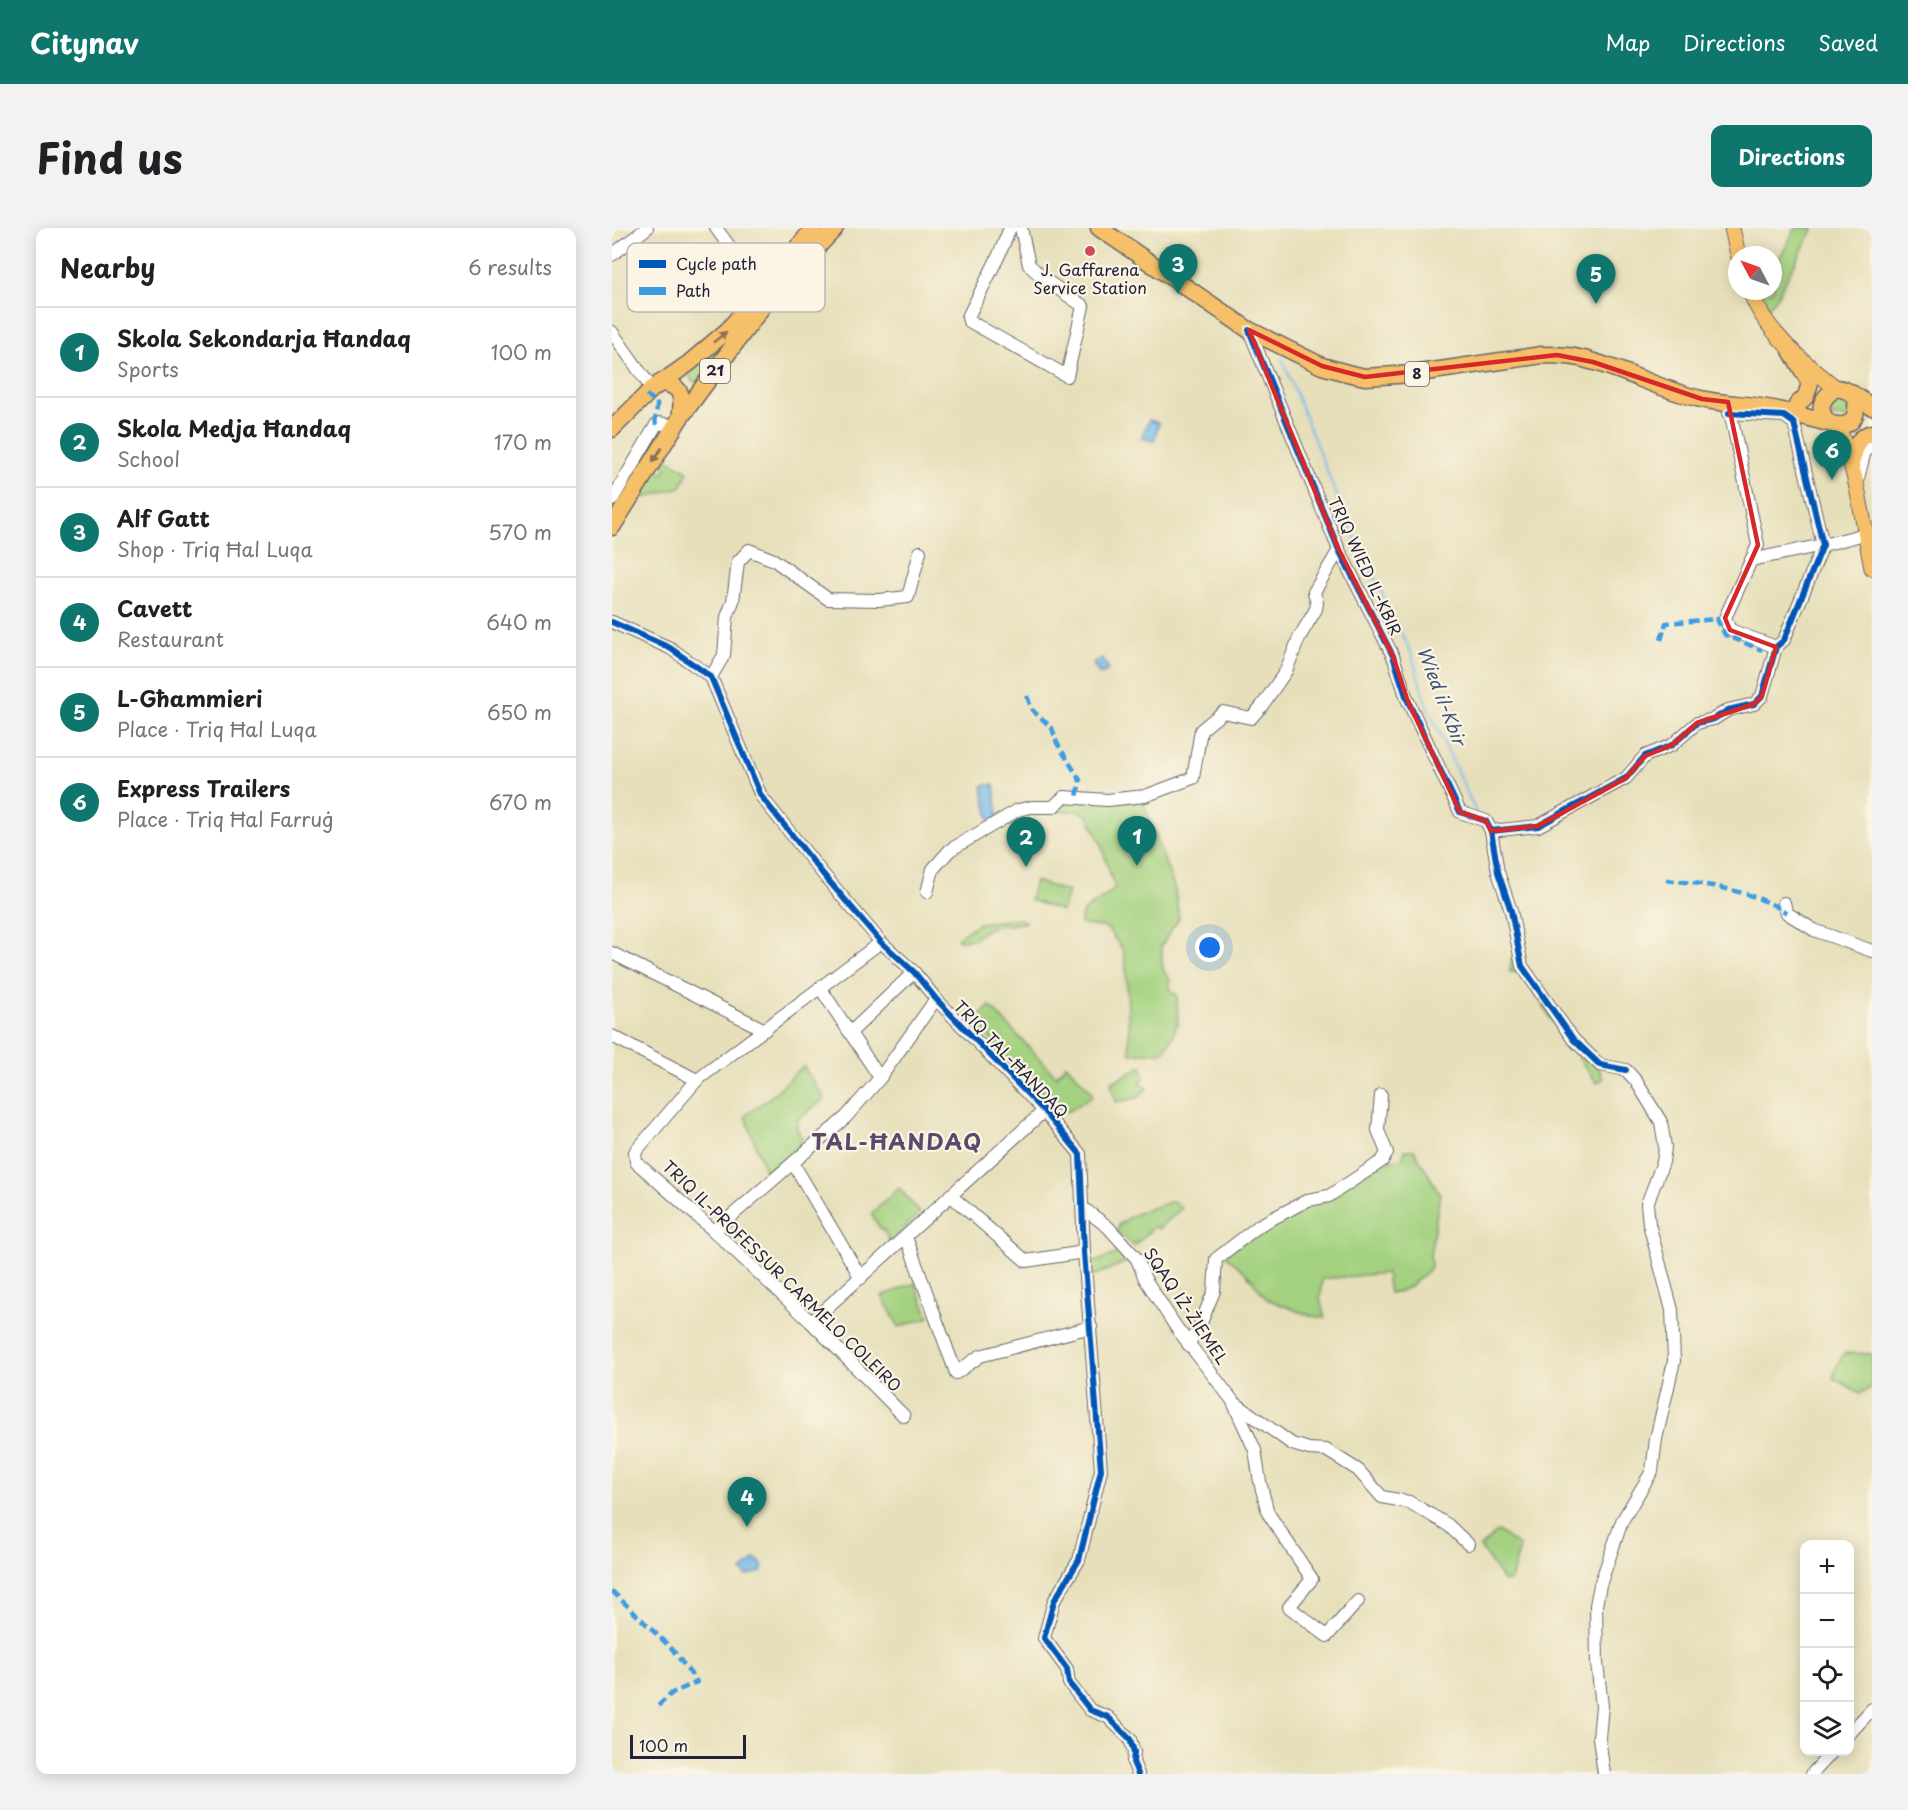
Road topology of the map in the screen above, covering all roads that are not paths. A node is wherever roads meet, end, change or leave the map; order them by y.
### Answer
1 (716, 228) edge
2 (814, 228) edge
3 (835, 228) edge
4 (1010, 228) edge
5 (1021, 228) edge
6 (1732, 228) edge
7 (1104, 229) edge
8 (640, 230) edge
9 (727, 243) edge
10 (802, 243) edge
11 (821, 243) edge
12 (1736, 246) edge
13 (612, 255) edge
14 (1754, 300) edge
15 (744, 312) edge
16 (758, 312) edge
17 (1249, 330) junction
18 (612, 332) edge
19 (1791, 351) junction
20 (688, 364) junction
21 (656, 386) junction
22 (702, 388) junction
23 (1827, 396) junction
24 (1856, 398) junction
25 (1797, 405) junction
26 (1766, 407) junction
27 (1872, 407) edge
28 (1729, 408) junction
29 (677, 422) junction
30 (1841, 423) junction
31 (1872, 423) edge
32 (612, 429) edge
33 (1872, 433) edge
34 (1872, 443) edge
35 (1852, 460) junction
36 (1856, 488) junction
37 (612, 500) edge
38 (1866, 511) edge
39 (612, 527) edge
40 (1865, 534) junction
41 (1822, 545) junction
42 (1339, 550) junction
43 (920, 552) dead end
44 (1751, 560) junction
45 (1872, 568) edge
46 (612, 622) edge
47 (1776, 647) junction
48 (711, 677) junction
49 (1488, 826) junction
50 (927, 892) dead end
51 (1784, 903) dead end
52 (881, 942) junction
53 (1872, 951) edge
54 (612, 953) edge
55 (914, 972) junction
56 (821, 989) junction
57 (936, 999) junction
58 (765, 1030) junction
59 (850, 1033) junction
60 (612, 1036) edge
61 (880, 1078) junction
62 (697, 1080) junction
63 (1381, 1095) dead end
64 (1044, 1111) junction
65 (793, 1163) junction
66 (950, 1195) junction
67 (1083, 1208) junction
68 (714, 1231) junction
69 (906, 1237) junction
70 (1084, 1252) junction
71 (861, 1278) junction
72 (811, 1322) junction
73 (1091, 1328) junction
74 (1188, 1344) junction
75 (1232, 1401) junction
76 (904, 1416) dead end
77 (1468, 1544) dead end
78 (1358, 1601) dead end
79 (1872, 1709) edge
80 (1854, 1729) edge
81 (1828, 1756) edge
82 (1829, 1756) edge
83 (1138, 1774) edge
84 (1604, 1774) edge
85 (1812, 1774) edge
86 (1829, 1774) edge

1 - 9 street
2 - 10 highway, 21
3 - 11 highway, 21
4 - 5 street
6 - 12 main road
7 - 17 highway, 8
8 - 13 street
14 - 19 main road
20 -> 15 highway, 21
16 - 22 highway, 21
17 - 28 highway, 8
17 - 42 street, TRIQ WIED IL-KBIR
18 - 21 street
19 - 23 main road
19 - 25 highway
20 - 21 highway, 21
20 - 22 highway
21 - 29 highway
21 - 32 highway, 21
22 - 29 highway, 21
23 - 24 highway, 8
23 - 25 highway, 8
23 - 30 highway
24 - 27 highway, 8
24 - 30 highway
25 - 26 highway, 8
26 - 28 highway, 8
26 - 30 highway, 8
28 - 41 street
28 - 44 street
29 - 37 street
29 -> 39 highway, 21
30 - 31 highway, 8
30 - 35 main road
30 - 36 main road
33 - 35 highway
34 - 36 street
35 - 36 main road
36 - 38 main road
38 - 40 main road
40 - 41 street
40 - 45 main road
41 - 44 street
41 - 47 street
42 - 49 street, TRIQ WIED IL-KBIR
42 - 50 street
43 - 48 street
44 - 47 street
46 - 48 street
47 - 49 street
48 - 52 street, TRIQ TAL-ĦANDAQ
49 - 84 street
51 - 53 street
52 - 55 street, TRIQ TAL-ĦANDAQ
52 - 56 street
54 - 58 street
55 - 57 street, TRIQ TAL-ĦANDAQ
55 - 59 street
56 - 58 street
56 - 59 street
57 - 61 street
57 - 64 street, TRIQ TAL-ĦANDAQ
58 - 62 street
59 - 61 street
60 - 62 street
61 - 65 street
62 - 68 street, TRIQ IL-PROFESSUR CARMELO COLEIRO
63 - 74 street
64 - 66 street
64 - 67 street, TRIQ TAL-ĦANDAQ
65 - 68 street
65 - 71 street
66 - 69 street
66 - 70 street
67 - 70 street, TRIQ TAL-ĦANDAQ
67 - 74 street, SQAQ IŻ-ŻIEMEL
68 - 72 street, TRIQ IL-PROFESSUR CARMELO COLEIRO
69 - 71 street
69 - 73 street
70 - 73 street, TRIQ TAL-ĦANDAQ
71 - 72 street
72 - 76 street, TRIQ IL-PROFESSUR CARMELO COLEIRO
73 - 83 street, TRIQ TAL-ĦANDAQ
74 - 75 street, SQAQ IŻ-ŻIEMEL
75 - 77 street
75 - 78 street
79 - 80 street
81 - 85 street
82 - 86 street

